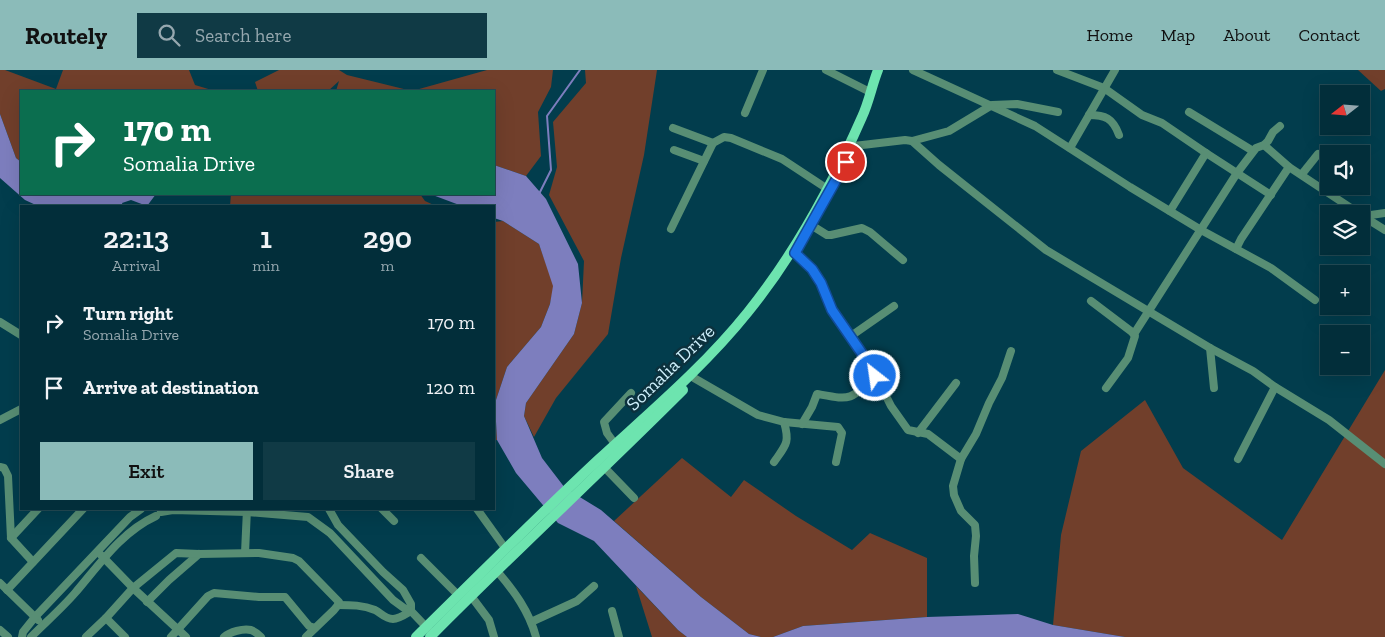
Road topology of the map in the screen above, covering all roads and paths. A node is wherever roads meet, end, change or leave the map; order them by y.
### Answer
1 (763, 70) edge
2 (826, 70) edge
3 (878, 70) edge
4 (882, 70) edge
5 (913, 70) edge
6 (1057, 70) edge
7 (1115, 70) edge
8 (1104, 88) junction
9 (870, 92) junction
10 (992, 105) junction
11 (1058, 112) dead end
12 (1189, 112) dead end
13 (745, 113) dead end
14 (1088, 115) junction
15 (1280, 126) dead end
16 (673, 128) dead end
17 (1119, 135) dead end
18 (912, 141) junction
19 (713, 143) junction
20 (851, 145) junction
21 (1264, 145) junction
22 (1070, 148) junction
23 (674, 150) dead end
24 (1253, 151) junction
25 (1206, 153) junction
26 (1318, 154) dead end
27 (704, 161) junction
28 (1289, 168) junction
29 (1237, 173) junction
30 (1302, 174) junction
31 (826, 188) junction
32 (1271, 195) junction
33 (1347, 205) edge
34 (1170, 211) junction
35 (1385, 212) edge
36 (1370, 214) edge
37 (1370, 220) edge
38 (811, 225) junction
39 (671, 229) dead end
40 (1201, 230) junction
41 (1385, 230) edge
42 (1236, 249) junction
43 (795, 253) junction
44 (903, 260) dead end
45 (1315, 300) dead end
46 (1091, 301) dead end
47 (894, 306) dead end
48 (1149, 311) junction
49 (0, 322) edge
50 (20, 334) edge
51 (1134, 334) junction
52 (851, 336) junction
53 (1210, 348) junction
54 (1011, 351) dead end
55 (875, 376) junction
56 (694, 378) junction
57 (956, 383) dead end
58 (1275, 387) junction
59 (1106, 388) dead end
60 (1214, 388) dead end
61 (631, 393) dead end
62 (20, 410) edge
63 (0, 420) edge
64 (784, 422) junction
65 (802, 424) junction
66 (918, 433) junction
67 (615, 444) junction
68 (961, 459) junction
69 (1238, 459) dead end
70 (774, 462) dead end
71 (836, 462) dead end
72 (1385, 464) edge
73 (604, 467) junction
74 (0, 468) edge
75 (578, 485) junction
76 (634, 498) dead end
77 (37, 510) edge
78 (82, 510) edge
79 (140, 510) edge
80 (143, 510) edge
81 (247, 510) edge
82 (305, 510) edge
83 (330, 510) edge
84 (383, 510) edge
85 (478, 510) edge
86 (160, 512) edge
87 (308, 517) junction
88 (543, 520) junction
89 (394, 521) dead end
90 (338, 525) junction
91 (330, 532) junction
92 (11, 538) junction
93 (505, 548) junction
94 (97, 552) junction
95 (245, 553) junction
96 (199, 554) junction
97 (104, 558) junction
98 (421, 558) dead end
99 (33, 562) junction
100 (497, 571) junction
101 (383, 572) junction
102 (374, 580) junction
103 (0, 584) edge
104 (975, 584) dead end
105 (594, 586) dead end
106 (133, 588) junction
107 (7, 590) junction
108 (458, 595) junction
109 (471, 596) junction
110 (147, 602) junction
111 (338, 605) junction
112 (411, 611) junction
113 (612, 611) dead end
114 (35, 617) junction
115 (106, 618) junction
116 (531, 622) junction
117 (43, 624) junction
118 (316, 628) junction
119 (177, 629) junction
120 (0, 630) edge
121 (430, 633) edge
122 (26, 636) edge
123 (263, 636) edge
124 (8, 637) edge
125 (86, 637) edge
126 (124, 637) edge
127 (171, 637) edge
128 (186, 637) edge
129 (224, 637) edge
130 (306, 637) edge
131 (416, 637) edge
132 (494, 637) edge
133 (536, 637) edge
134 (619, 637) edge

1 - 13 street
2 - 9 street
3 - 9 main road, Somalia Drive
4 - 20 main road, Somalia Drive
5 - 10 street
6 - 8 street
7 - 8 street
8 - 14 street
8 - 25 street
9 - 20 main road, Somalia Drive
10 - 11 street
10 - 18 street
10 - 22 street
12 - 24 street
14 - 17 street
14 - 22 street
15 - 21 street
16 - 19 street
18 - 20 street
18 - 48 street
19 - 27 street
19 - 31 street
20 - 31 main road, Somalia Drive
20 - 38 main road, Somalia Drive
21 - 24 street
21 - 28 street
22 - 34 street
23 - 27 street
24 - 29 street
25 - 29 street
25 - 34 street
26 - 30 street
27 - 39 street
28 - 30 street
28 - 32 street
29 - 32 street
29 - 40 street
30 - 33 street
31 - 67 main road, Somalia Drive
32 - 42 street
34 - 40 street
35 - 36 street
37 - 41 street
38 - 43 main road, Somalia Drive
38 - 44 street
40 - 42 street
40 - 48 street
42 - 45 street
43 - 52 street
43 - 56 main road, Somalia Drive
46 - 51 street
47 - 52 street
48 - 51 street
48 - 53 street
49 - 50 street
51 - 59 street
52 - 55 street
53 - 58 street
53 - 60 street
54 - 68 street
55 - 65 street
55 - 66 street
56 - 64 street
56 - 73 main road, Somalia Drive
57 - 66 street
58 - 69 street
58 - 72 street
61 - 67 street
62 - 63 street
64 - 65 street
64 - 70 street
65 - 71 street
66 - 68 street
67 - 75 main road, Somalia Drive
68 - 104 street
73 - 75 main road, Somalia Drive
73 - 76 street
74 - 92 street
75 - 88 main road, Somalia Drive
77 - 92 street
78 - 99 street
79 - 94 street
80 - 86 street
81 - 86 street
81 - 87 street
81 - 95 street
82 - 87 street
83 - 90 street
84 - 89 street
85 - 93 street
86 - 97 street
87 - 91 street
88 - 93 main road, Somalia Drive
88 - 100 main road, Somalia Drive
90 - 91 street
90 - 101 street
91 - 102 street
92 - 99 street
93 - 108 main road, Somalia Drive
94 - 97 street
94 - 114 street
95 - 96 street
95 - 111 street
96 - 106 street
96 - 110 street
97 - 106 street
97 - 117 street
98 - 108 street
99 - 107 street
100 - 109 main road, Somalia Drive
100 - 116 street
101 - 102 street
101 - 112 street
102 - 112 street
103 - 107 street
105 - 116 street
106 - 110 street
106 - 115 street
107 - 114 street
108 - 121 main road, Somalia Drive
109 - 121 main road, Somalia Drive
109 - 132 street
110 - 119 street
111 - 112 street
111 - 118 street
112 - 121 street
113 - 134 street
114 - 117 street
114 - 122 street
115 - 125 street
115 - 126 street
116 - 133 street
117 - 122 street
118 - 119 street
118 - 130 street
119 - 127 street
119 - 128 street
120 - 124 street
121 - 131 main road, Somalia Drive
123 - 129 street

